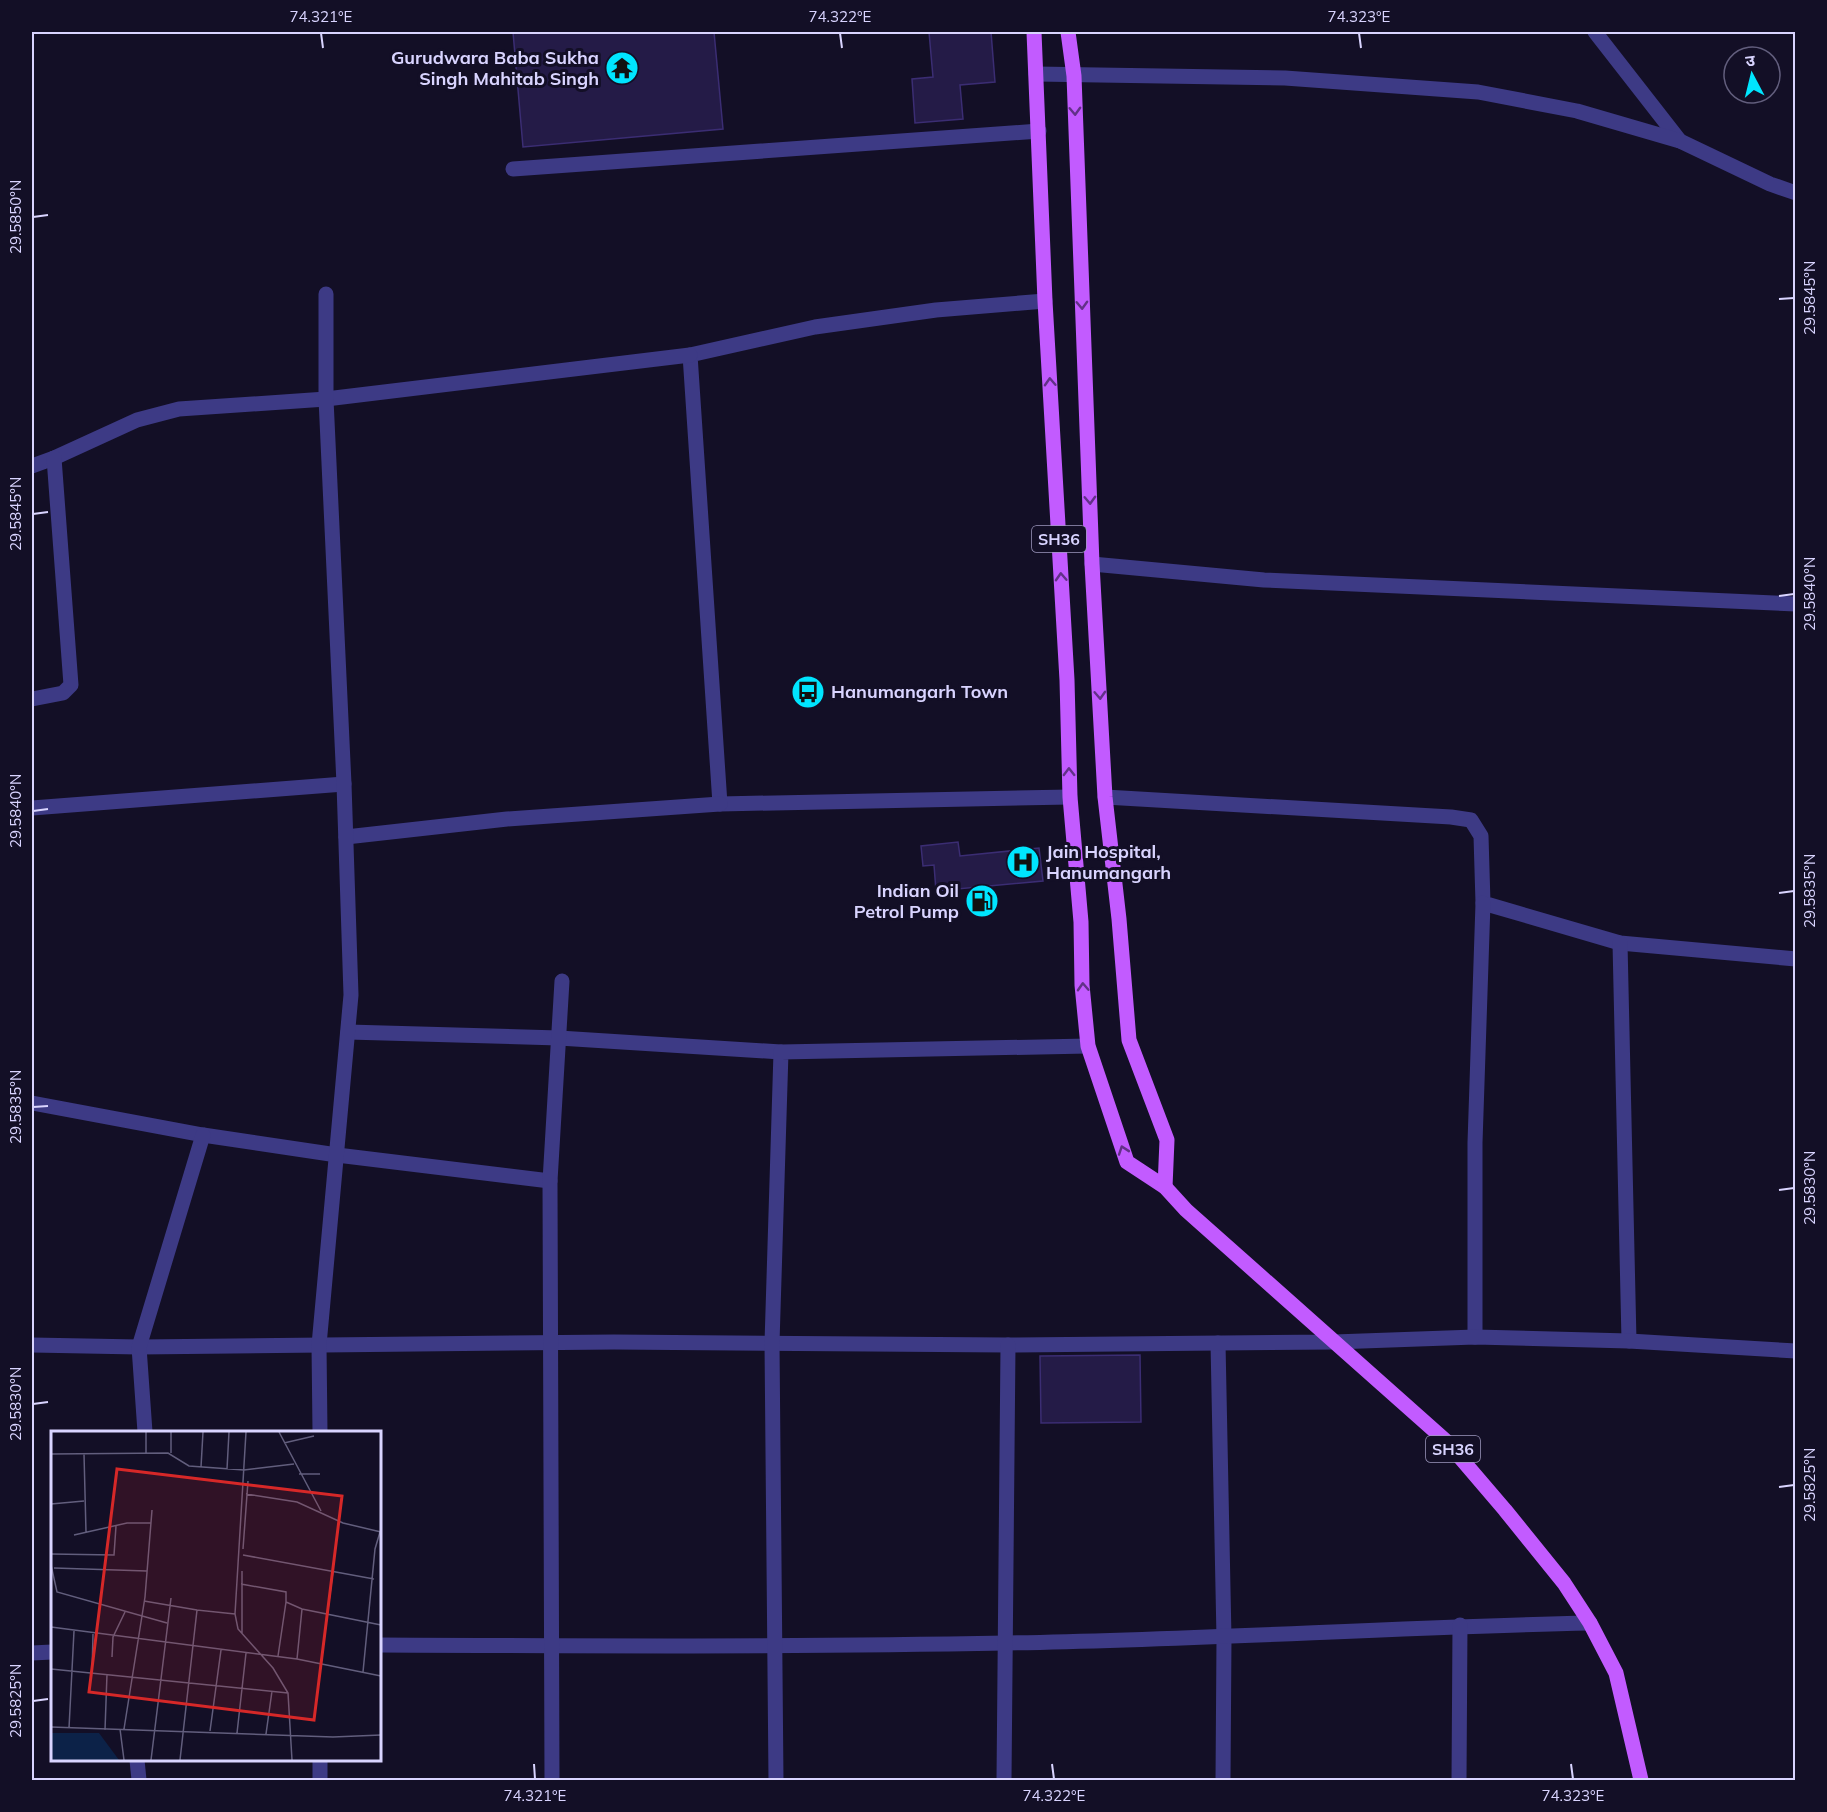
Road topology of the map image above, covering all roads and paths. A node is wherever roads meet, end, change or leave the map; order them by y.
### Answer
1 (1034, 32) edge
2 (1068, 32) edge
3 (1595, 32) edge
4 (1036, 74) junction
5 (1074, 76) junction
6 (1039, 131) junction
7 (1680, 141) junction
8 (513, 169) dead end
9 (1796, 193) edge
10 (326, 294) dead end
11 (1045, 301) junction
12 (690, 355) junction
13 (326, 399) junction
14 (54, 458) junction
15 (32, 466) edge
16 (1092, 564) junction
17 (1796, 604) edge
18 (32, 699) edge
19 (344, 784) junction
20 (1105, 796) junction
21 (1070, 797) junction
22 (720, 804) junction
23 (32, 808) edge
24 (346, 837) junction
25 (1483, 903) junction
26 (1620, 943) junction
27 (1796, 959) edge
28 (562, 981) dead end
29 (348, 1032) junction
30 (559, 1038) junction
31 (1088, 1046) junction
32 (781, 1052) junction
33 (32, 1102) edge
34 (203, 1135) junction
35 (338, 1155) junction
36 (550, 1181) junction
37 (1165, 1187) junction
38 (1475, 1337) junction
39 (1629, 1341) junction
40 (550, 1342) junction
41 (1334, 1342) junction
42 (772, 1343) junction
43 (1218, 1343) junction
44 (32, 1345) edge
45 (319, 1345) junction
46 (1008, 1345) junction
47 (140, 1347) junction
48 (1796, 1350) edge
49 (145, 1431) edge
50 (320, 1431) edge
51 (1590, 1623) junction
52 (1460, 1625) junction
53 (1224, 1638) junction
54 (1005, 1643) junction
55 (381, 1645) edge
56 (776, 1645) junction
57 (552, 1646) junction
58 (51, 1652) edge
59 (32, 1653) edge
60 (137, 1761) edge
61 (320, 1761) edge
62 (139, 1780) edge
63 (320, 1780) edge
64 (552, 1780) edge
65 (776, 1780) edge
66 (1004, 1780) edge
67 (1223, 1780) edge
68 (1459, 1780) edge
69 (1641, 1780) edge

1 - 4 main road, SH36
2 - 5 main road, SH36
3 - 7 street
4 - 5 street
4 - 6 main road, SH36
5 - 7 street
5 -> 16 main road, SH36
6 - 8 street
6 - 11 main road, SH36
7 - 9 street
10 - 13 street
11 - 12 street
21 -> 11 main road, SH36
12 - 13 street
12 - 22 street
13 - 14 street
13 - 19 street
14 - 15 street
14 - 18 street
16 - 17 street
16 -> 20 main road, SH36
19 - 23 street
19 - 24 street
20 - 25 street
20 - 37 main road, SH36
21 - 22 street
31 -> 21 main road, SH36
22 - 24 street
24 - 29 street
25 - 26 street
25 - 38 street
26 - 27 street
26 - 39 street
28 - 30 street
29 - 30 street
29 - 35 street
30 - 32 street
30 - 36 street
31 - 32 street
37 -> 31 main road, SH36
32 - 42 street
33 - 34 street
34 - 35 street
34 - 47 street
35 - 36 street
35 - 45 street
36 - 40 street
37 - 41 main road, SH36
38 - 39 street
38 - 41 street
39 - 48 street
40 - 42 street
40 - 45 street
40 - 57 street
41 - 43 street
41 - 51 main road, SH36
42 - 46 street
42 - 56 street
43 - 46 street
43 - 53 street
44 - 47 street
45 - 47 street
45 - 50 street
46 - 54 street
47 - 49 street
51 - 52 street
51 - 69 main road, SH36
52 - 53 street
52 - 68 street
53 - 54 street
53 - 67 street
54 - 56 street
54 - 66 street
55 - 57 street
56 - 57 street
56 - 65 street
57 - 64 street
58 - 59 street
60 - 62 street
61 - 63 street

